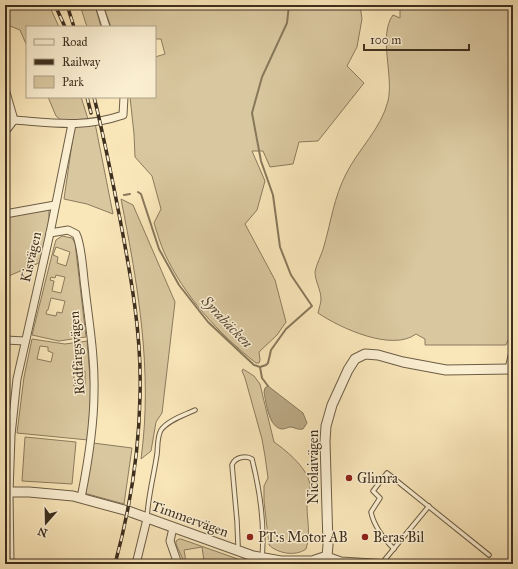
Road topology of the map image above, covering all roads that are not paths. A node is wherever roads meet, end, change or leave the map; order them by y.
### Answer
1 (99, 5) edge
2 (106, 26) edge
3 (5, 89) edge
4 (124, 98) edge
5 (14, 120) junction
6 (72, 124) junction
7 (5, 132) edge
8 (55, 205) junction
9 (5, 214) edge
10 (50, 233) junction
11 (5, 340) edge
12 (25, 341) junction
13 (513, 356) edge
14 (512, 369) edge
15 (195, 410) dead end
16 (7, 492) edge
17 (81, 498) junction
18 (429, 506) junction
19 (147, 519) junction
20 (174, 528) junction
21 (394, 549) junction
22 (236, 551) junction
23 (489, 555) dead end
24 (327, 556) junction
25 (268, 561) edge
26 (10, 564) edge
27 (136, 564) edge
28 (178, 564) edge
29 (386, 564) edge

1 - 2 street
3 - 5 street
4 - 6 street
5 - 6 street
5 - 7 street
6 - 8 street, Kisvägen
8 - 9 street
8 - 10 street, Kisvägen
10 - 12 street, Kisvägen
10 - 17 street, Rödfärgsvägen
11 - 12 street
12 - 16 street, Kisvägen
13 - 14 street
14 - 24 street, Nicolaivägen
15 - 19 lane
16 - 17 street, Timmervägen
16 - 26 street, Kisvägen
17 - 19 street, Timmervägen
18 - 21 lane
18 - 21 lane
18 - 23 lane
19 - 20 street, Timmervägen
19 - 27 street
20 - 22 street, Timmervägen
20 - 28 street
21 - 29 lane
22 - 25 street, Timmervägen
22 - 25 lane
24 - 25 street, Timmervägen
24 - 29 street, Timmervägen

